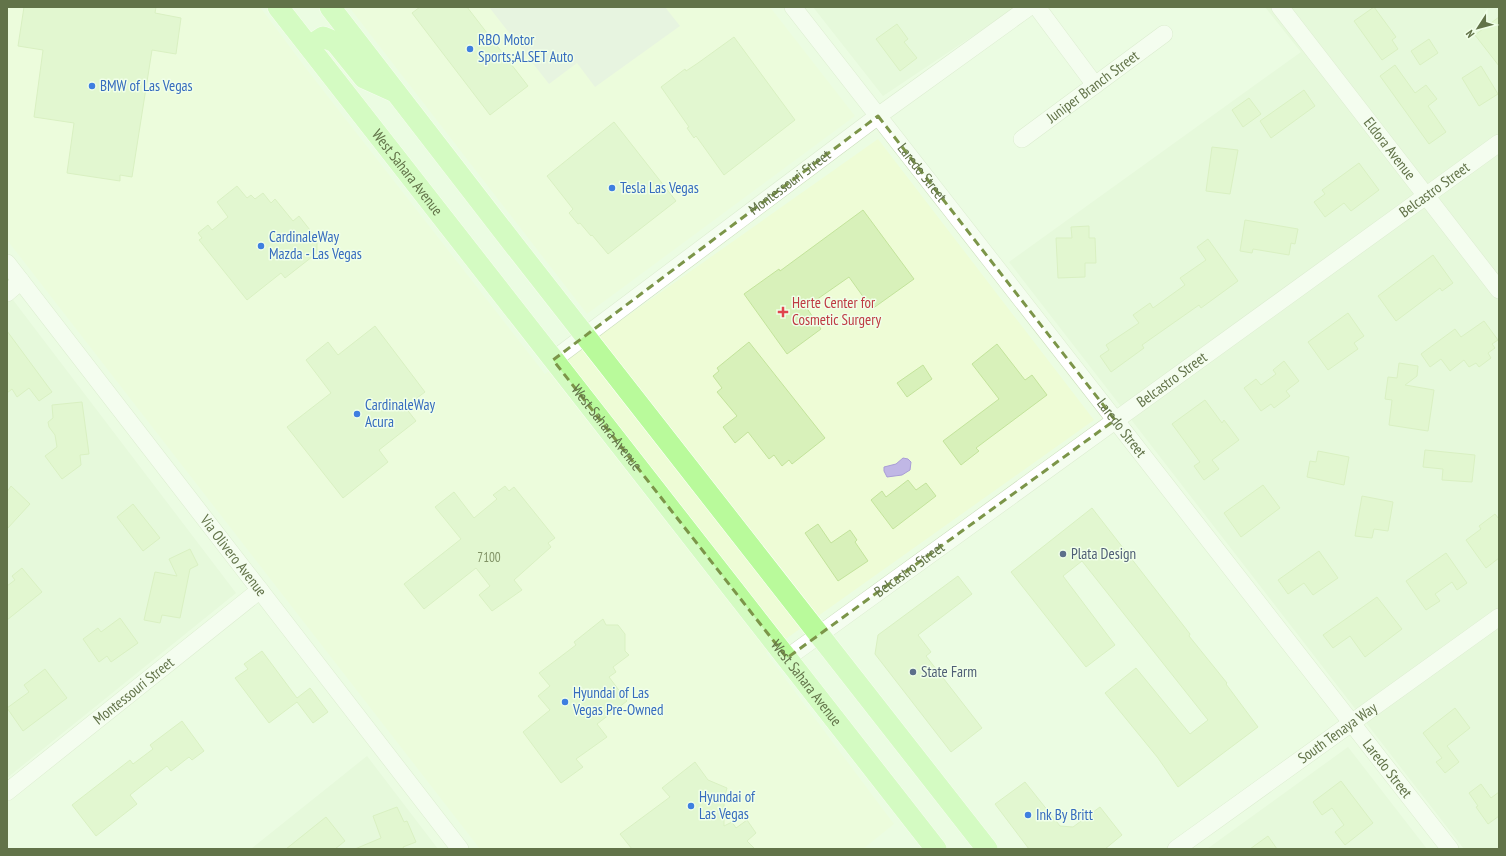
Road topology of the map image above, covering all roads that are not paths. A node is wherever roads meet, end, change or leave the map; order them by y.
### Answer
1 (278, 7) edge
2 (330, 7) edge
3 (793, 7) edge
4 (1029, 7) edge
5 (1037, 7) edge
6 (1280, 7) edge
7 (1164, 34) dead end
8 (309, 46) junction
9 (1095, 85) junction
10 (397, 93) junction
11 (878, 116) junction
12 (1022, 139) dead end
13 (1499, 143) edge
14 (1427, 195) junction
15 (7, 263) edge
16 (21, 281) junction
17 (1499, 290) edge
18 (7, 293) edge
19 (584, 335) junction
20 (553, 360) junction
21 (1115, 420) junction
22 (260, 590) junction
23 (1499, 618) edge
24 (819, 634) junction
25 (787, 658) junction
26 (1352, 724) junction
27 (7, 792) edge
28 (460, 849) edge
29 (936, 849) edge
30 (987, 849) edge
31 (1176, 849) edge
32 (1450, 849) edge

1 - 8 main road, West Sahara Avenue
2 - 10 main road
3 - 11 street, Laredo Street
4 - 11 street, Montessouri Street
5 - 9 street
6 - 14 street, Eldora Avenue
7 - 9 street, Juniper Branch Street
8 - 10 main road
8 - 20 main road, West Sahara Avenue
9 - 12 street, Juniper Branch Street
10 - 19 main road
11 - 19 street, Montessouri Street
11 - 21 street, Laredo Street
13 - 14 street, Belcastro Street
14 - 17 street, Eldora Avenue
14 - 21 street, Belcastro Street
15 - 16 street, Via Olivero Avenue
16 - 18 street
16 - 22 street, Via Olivero Avenue
19 - 20 street, Montessouri Street
19 - 24 main road
20 - 25 main road, West Sahara Avenue
21 - 24 street, Belcastro Street
21 - 26 street, Laredo Street
22 - 27 street, Montessouri Street
22 - 28 street, Via Olivero Avenue
23 - 26 street, South Tenaya Way
24 - 25 street, Belcastro Street
24 - 30 main road
25 - 29 main road, West Sahara Avenue
26 - 31 street, South Tenaya Way
26 - 32 street, Laredo Street

